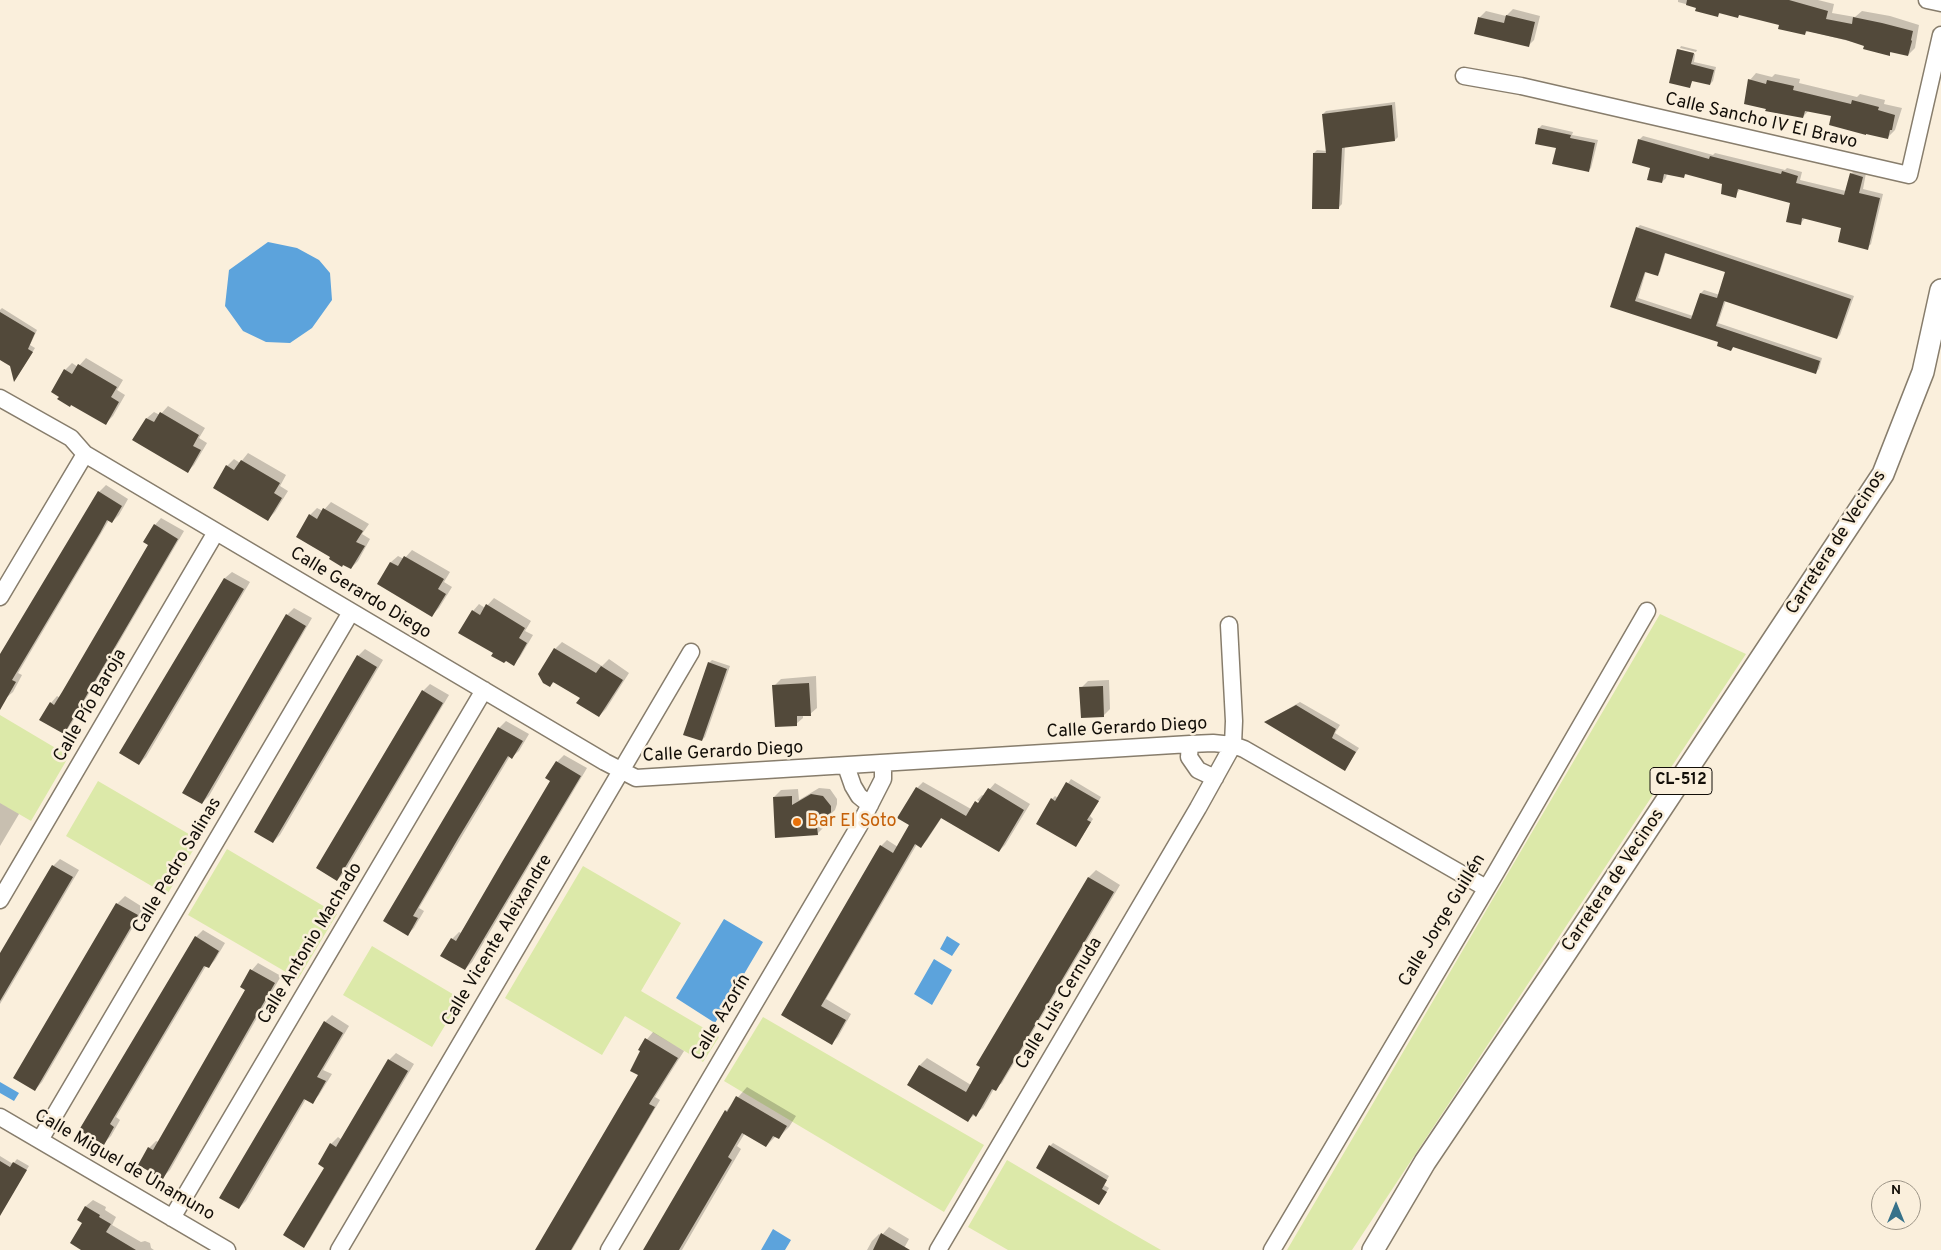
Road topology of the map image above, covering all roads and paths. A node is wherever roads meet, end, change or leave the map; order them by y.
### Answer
1 (1927, 0) edge
2 (1941, 3) edge
3 (1941, 35) edge
4 (1464, 76) dead end
5 (1941, 290) edge
6 (0, 398) edge
7 (85, 454) junction
8 (216, 532) junction
9 (0, 597) edge
10 (1647, 611) dead end
11 (351, 612) junction
12 (1229, 625) dead end
13 (691, 652) dead end
14 (484, 690) junction
15 (1190, 744) junction
16 (1233, 745) junction
17 (883, 764) junction
18 (846, 766) junction
19 (621, 771) junction
20 (1215, 778) junction
21 (870, 805) junction
22 (1486, 888) junction
23 (0, 900) edge
24 (0, 1116) edge
25 (40, 1140) junction
26 (172, 1218) junction
27 (227, 1250) edge
28 (339, 1250) edge
29 (609, 1250) edge
30 (938, 1250) edge
31 (1272, 1250) edge
32 (1373, 1250) edge

1 - 2 street
3 - 4 street, Calle Sancho IV El Bravo
5 - 32 main road, Carretera de Vecinos / CL-512
6 - 7 street, Calle Gerardo Diego
7 - 8 street, Calle Gerardo Diego
7 - 9 street
8 - 11 street, Calle Gerardo Diego
8 - 23 street, Calle Pío Baroja
10 - 22 street, Calle Jorge Guillén
11 - 14 street, Calle Gerardo Diego
11 - 25 street, Calle Pedro Salinas
12 - 16 street, Calle Luis Cernuda
13 - 19 street, Calle Vicente Aleixandre
14 - 19 street, Calle Gerardo Diego
14 - 26 street, Calle Antonio Machado
15 - 16 street, Calle Gerardo Diego
15 - 17 street, Calle Gerardo Diego
15 - 20 street
16 - 20 street, Calle Luis Cernuda
16 - 22 street, Calle Gerardo Diego
17 - 18 street, Calle Gerardo Diego
17 - 21 street, Calle Azorín
18 - 19 street, Calle Gerardo Diego
18 - 21 street
19 - 28 street, Calle Vicente Aleixandre
20 - 30 street, Calle Luis Cernuda
21 - 29 street, Calle Azorín
22 - 31 street, Calle Jorge Guillén
24 - 25 street, Calle Miguel de Unamuno
25 - 26 street, Calle Miguel de Unamuno
26 - 27 street, Calle Miguel de Unamuno

